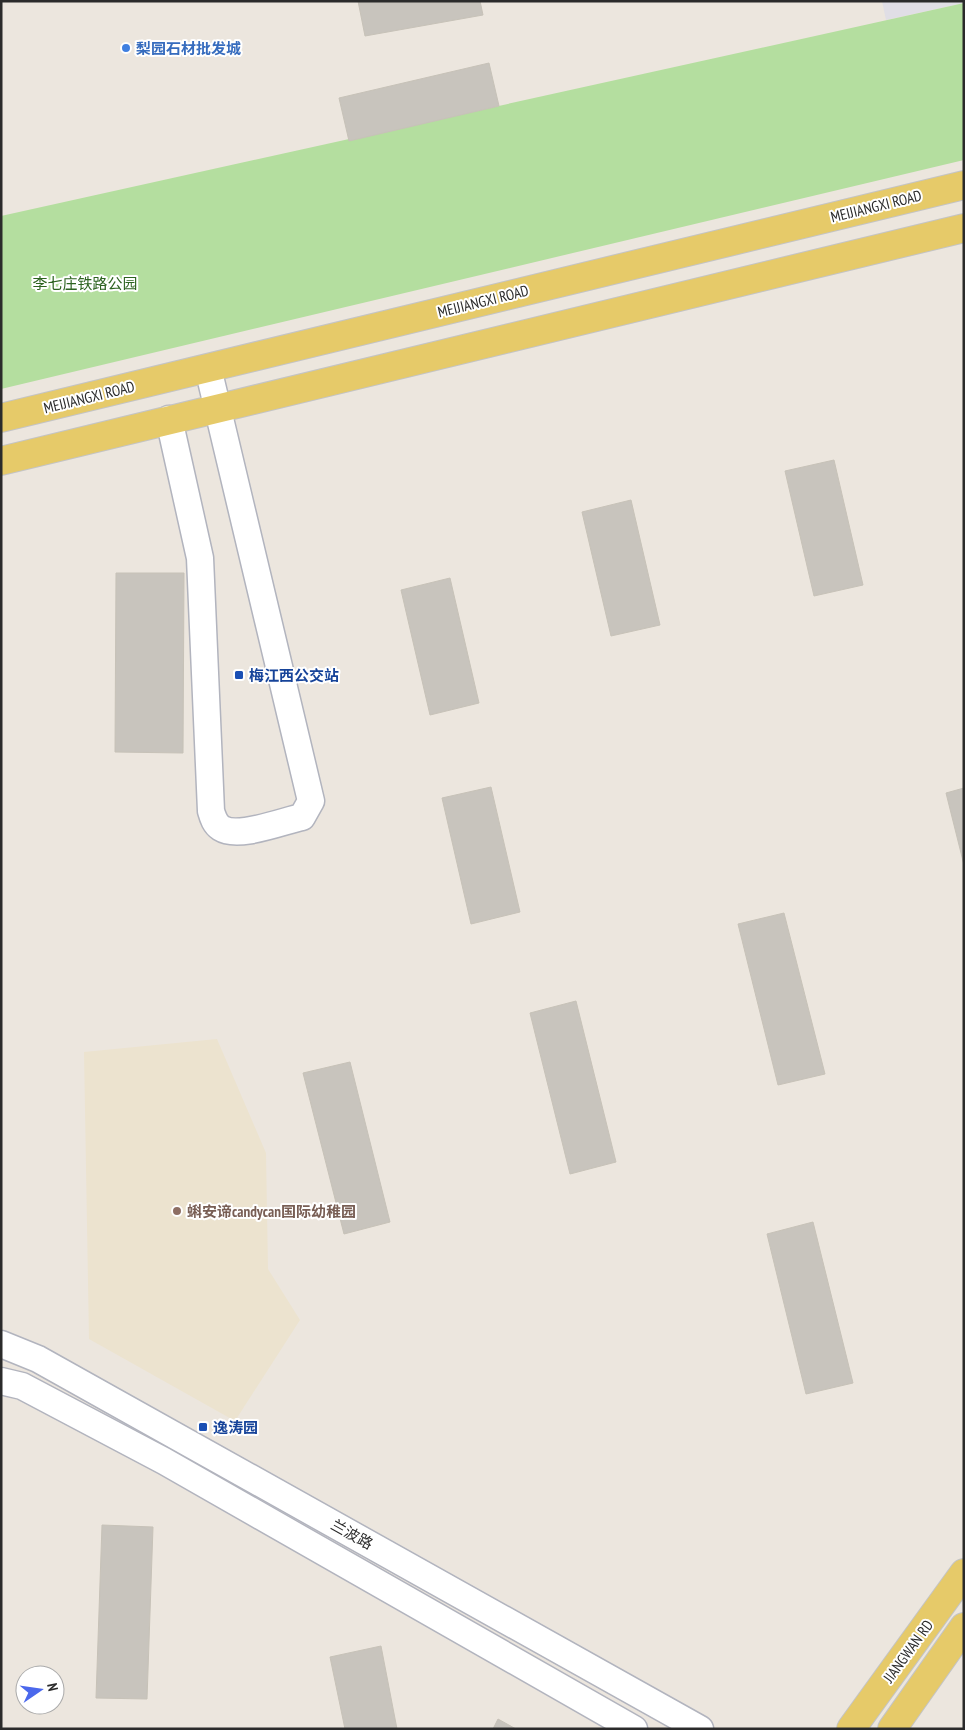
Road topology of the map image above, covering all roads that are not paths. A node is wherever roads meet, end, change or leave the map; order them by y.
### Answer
1 (964, 185) edge
2 (964, 228) edge
3 (208, 368) junction
4 (217, 409) junction
5 (3, 418) edge
6 (169, 419) junction
7 (7, 461) edge
8 (1, 1328) edge
9 (1, 1344) edge
10 (38, 1359) junction
11 (1, 1370) edge
12 (12, 1384) edge
13 (964, 1573) edge
14 (964, 1627) edge
15 (634, 1729) edge
16 (700, 1729) edge
17 (851, 1729) edge
18 (892, 1729) edge

1 - 3 main road, MEIJIANGXI ROAD
2 - 4 main road
3 - 4 street
3 - 5 main road, MEIJIANGXI ROAD
4 - 6 main road
4 - 6 street
6 - 7 main road
8 - 10 street
9 - 10 street, 兰波路
10 - 16 street, 兰波路
11 - 12 street, 兰波路
12 - 15 street, 兰波路
13 - 17 main road, JIANGWAN RD
14 - 18 main road, JIANGWAN RD

